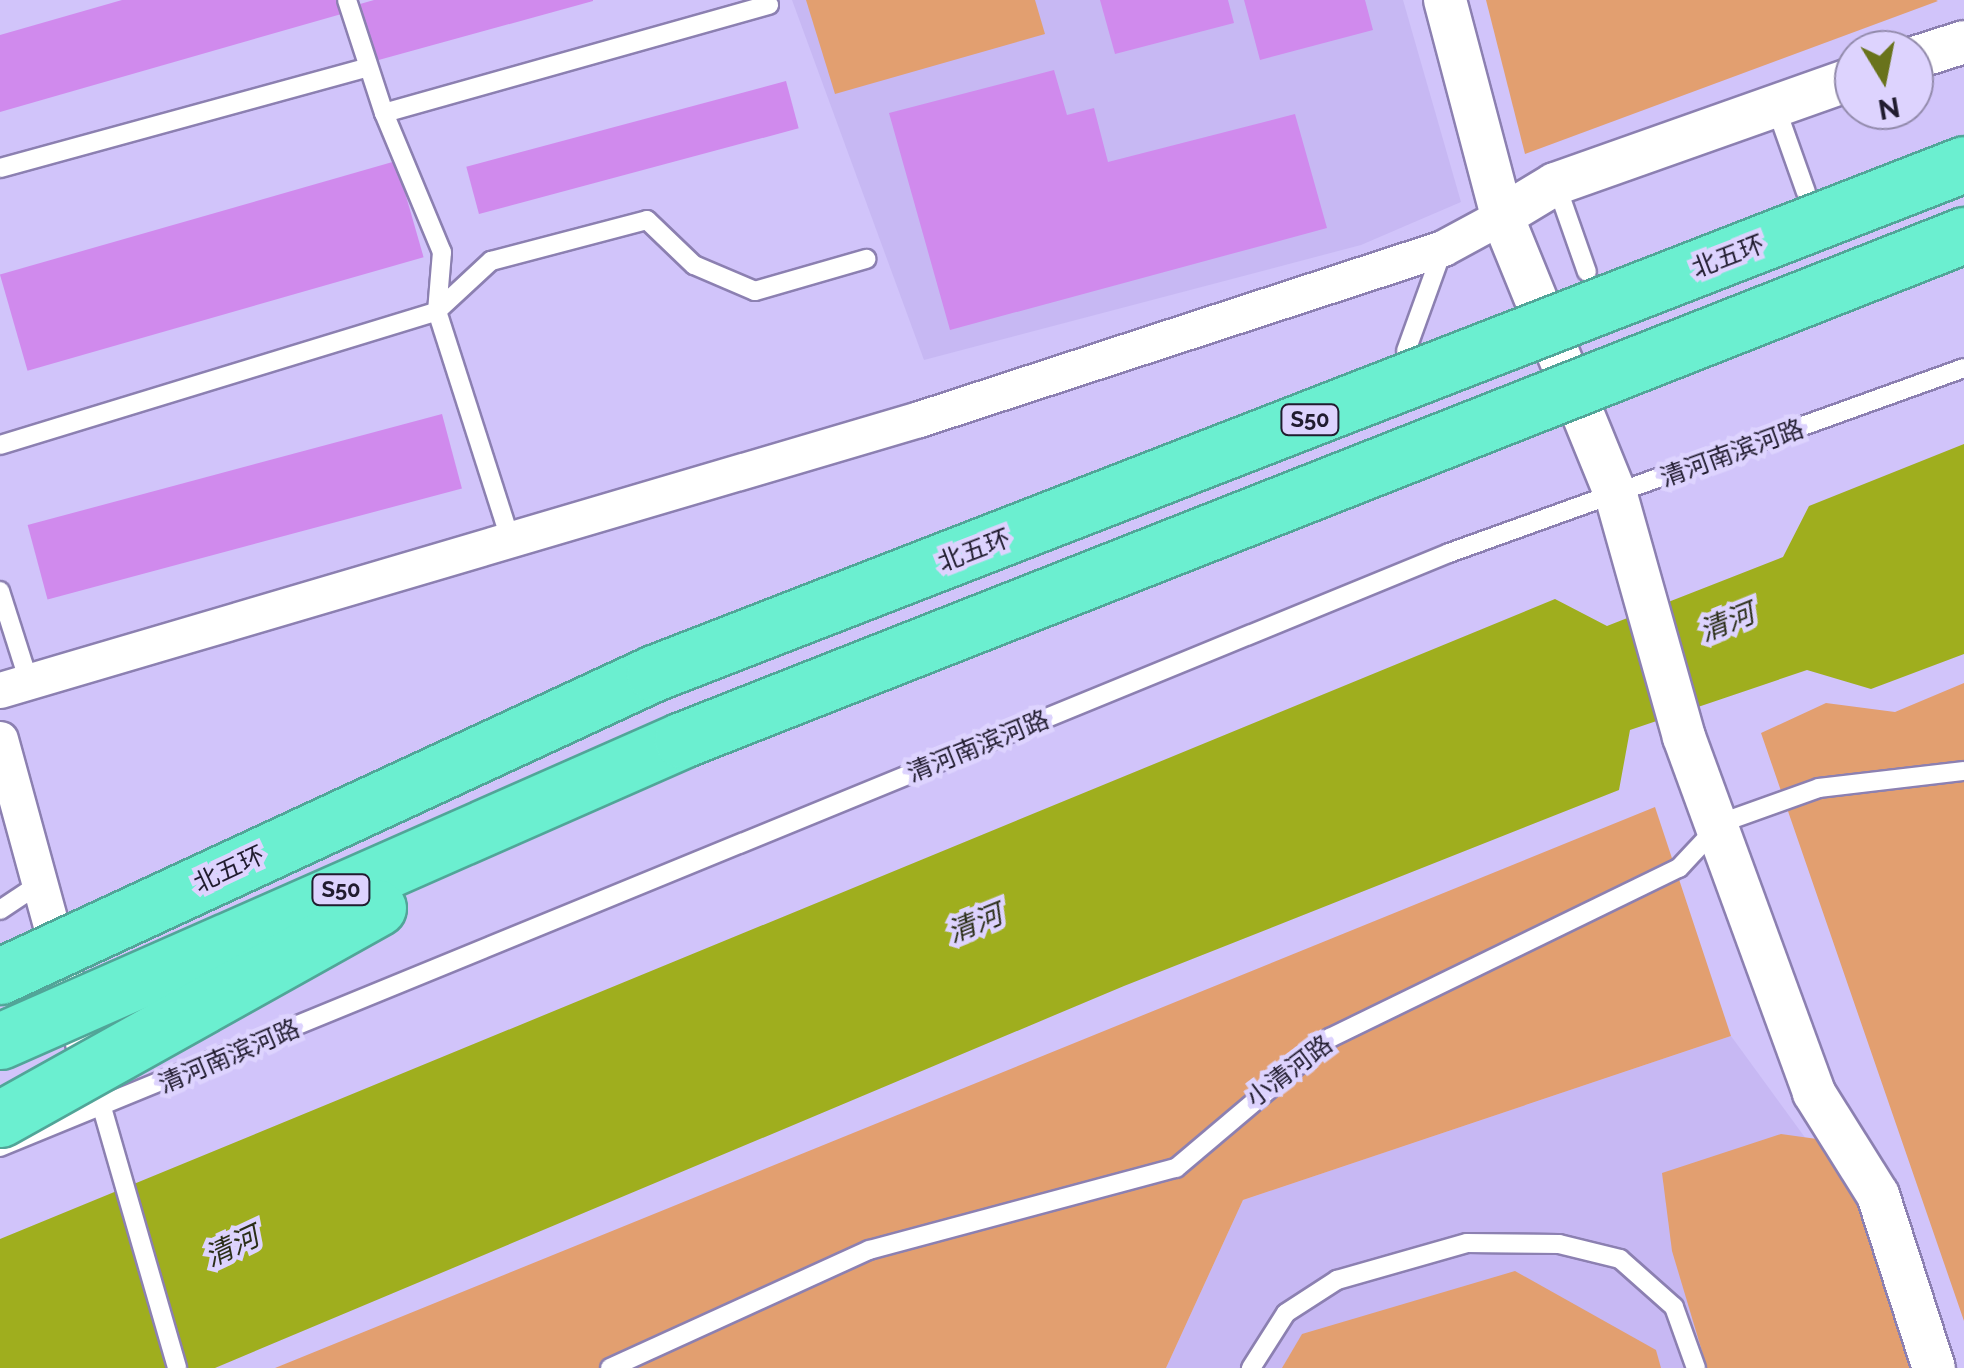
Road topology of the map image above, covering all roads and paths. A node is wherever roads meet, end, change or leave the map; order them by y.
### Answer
1 (346, 0) edge
2 (1445, 0) edge
3 (769, 6) dead end
4 (1964, 42) edge
5 (1934, 52) edge
6 (363, 68) junction
7 (1834, 85) edge
8 (1776, 105) junction
9 (384, 113) junction
10 (1964, 164) edge
11 (0, 168) edge
12 (1556, 184) junction
13 (1806, 192) dead end
14 (1502, 216) junction
15 (1964, 235) edge
16 (1444, 248) junction
17 (866, 259) dead end
18 (1587, 272) dead end
19 (437, 311) junction
20 (1406, 350) dead end
21 (1964, 368) edge
22 (0, 445) edge
23 (1616, 496) junction
24 (510, 542) junction
25 (0, 591) edge
26 (14, 686) edge
27 (0, 739) edge
28 (682, 740) junction
29 (1964, 771) edge
30 (1720, 823) junction
31 (40, 884) junction
32 (0, 910) edge
33 (0, 976) edge
34 (0, 1040) edge
35 (87, 1058) joint
36 (104, 1108) junction
37 (0, 1119) edge
38 (0, 1146) edge
39 (176, 1368) edge
40 (610, 1368) edge
41 (1251, 1368) edge
42 (1696, 1368) edge
43 (1934, 1368) edge

1 - 6 lane
2 - 14 street
3 - 9 lane
4 - 5 street
6 - 9 lane
6 - 11 lane
7 - 8 street
8 - 12 street
8 - 13 lane
9 - 19 lane
10 - 33 highway, 北五环 / S50, bridge
12 - 14 street
12 - 18 lane
14 - 16 street
14 - 23 street
15 - 28 highway, S50, bridge
16 - 20 lane
16 - 24 street
17 - 19 lane
19 - 22 lane
19 - 24 lane
21 - 23 lane, 清河南滨河路
23 - 30 street
23 - 36 lane, 清河南滨河路
24 - 26 street
25 - 26 lane
27 - 31 street
28 - 34 highway, S50, bridge
28 - 37 highway, bridge
29 - 30 lane, 小清河路
30 - 40 lane, 小清河路
30 - 43 street
31 - 32 lane
31 - 35 street
35 - 36 lane
36 - 38 lane, 清河南滨河路
36 - 39 lane
41 - 42 lane

